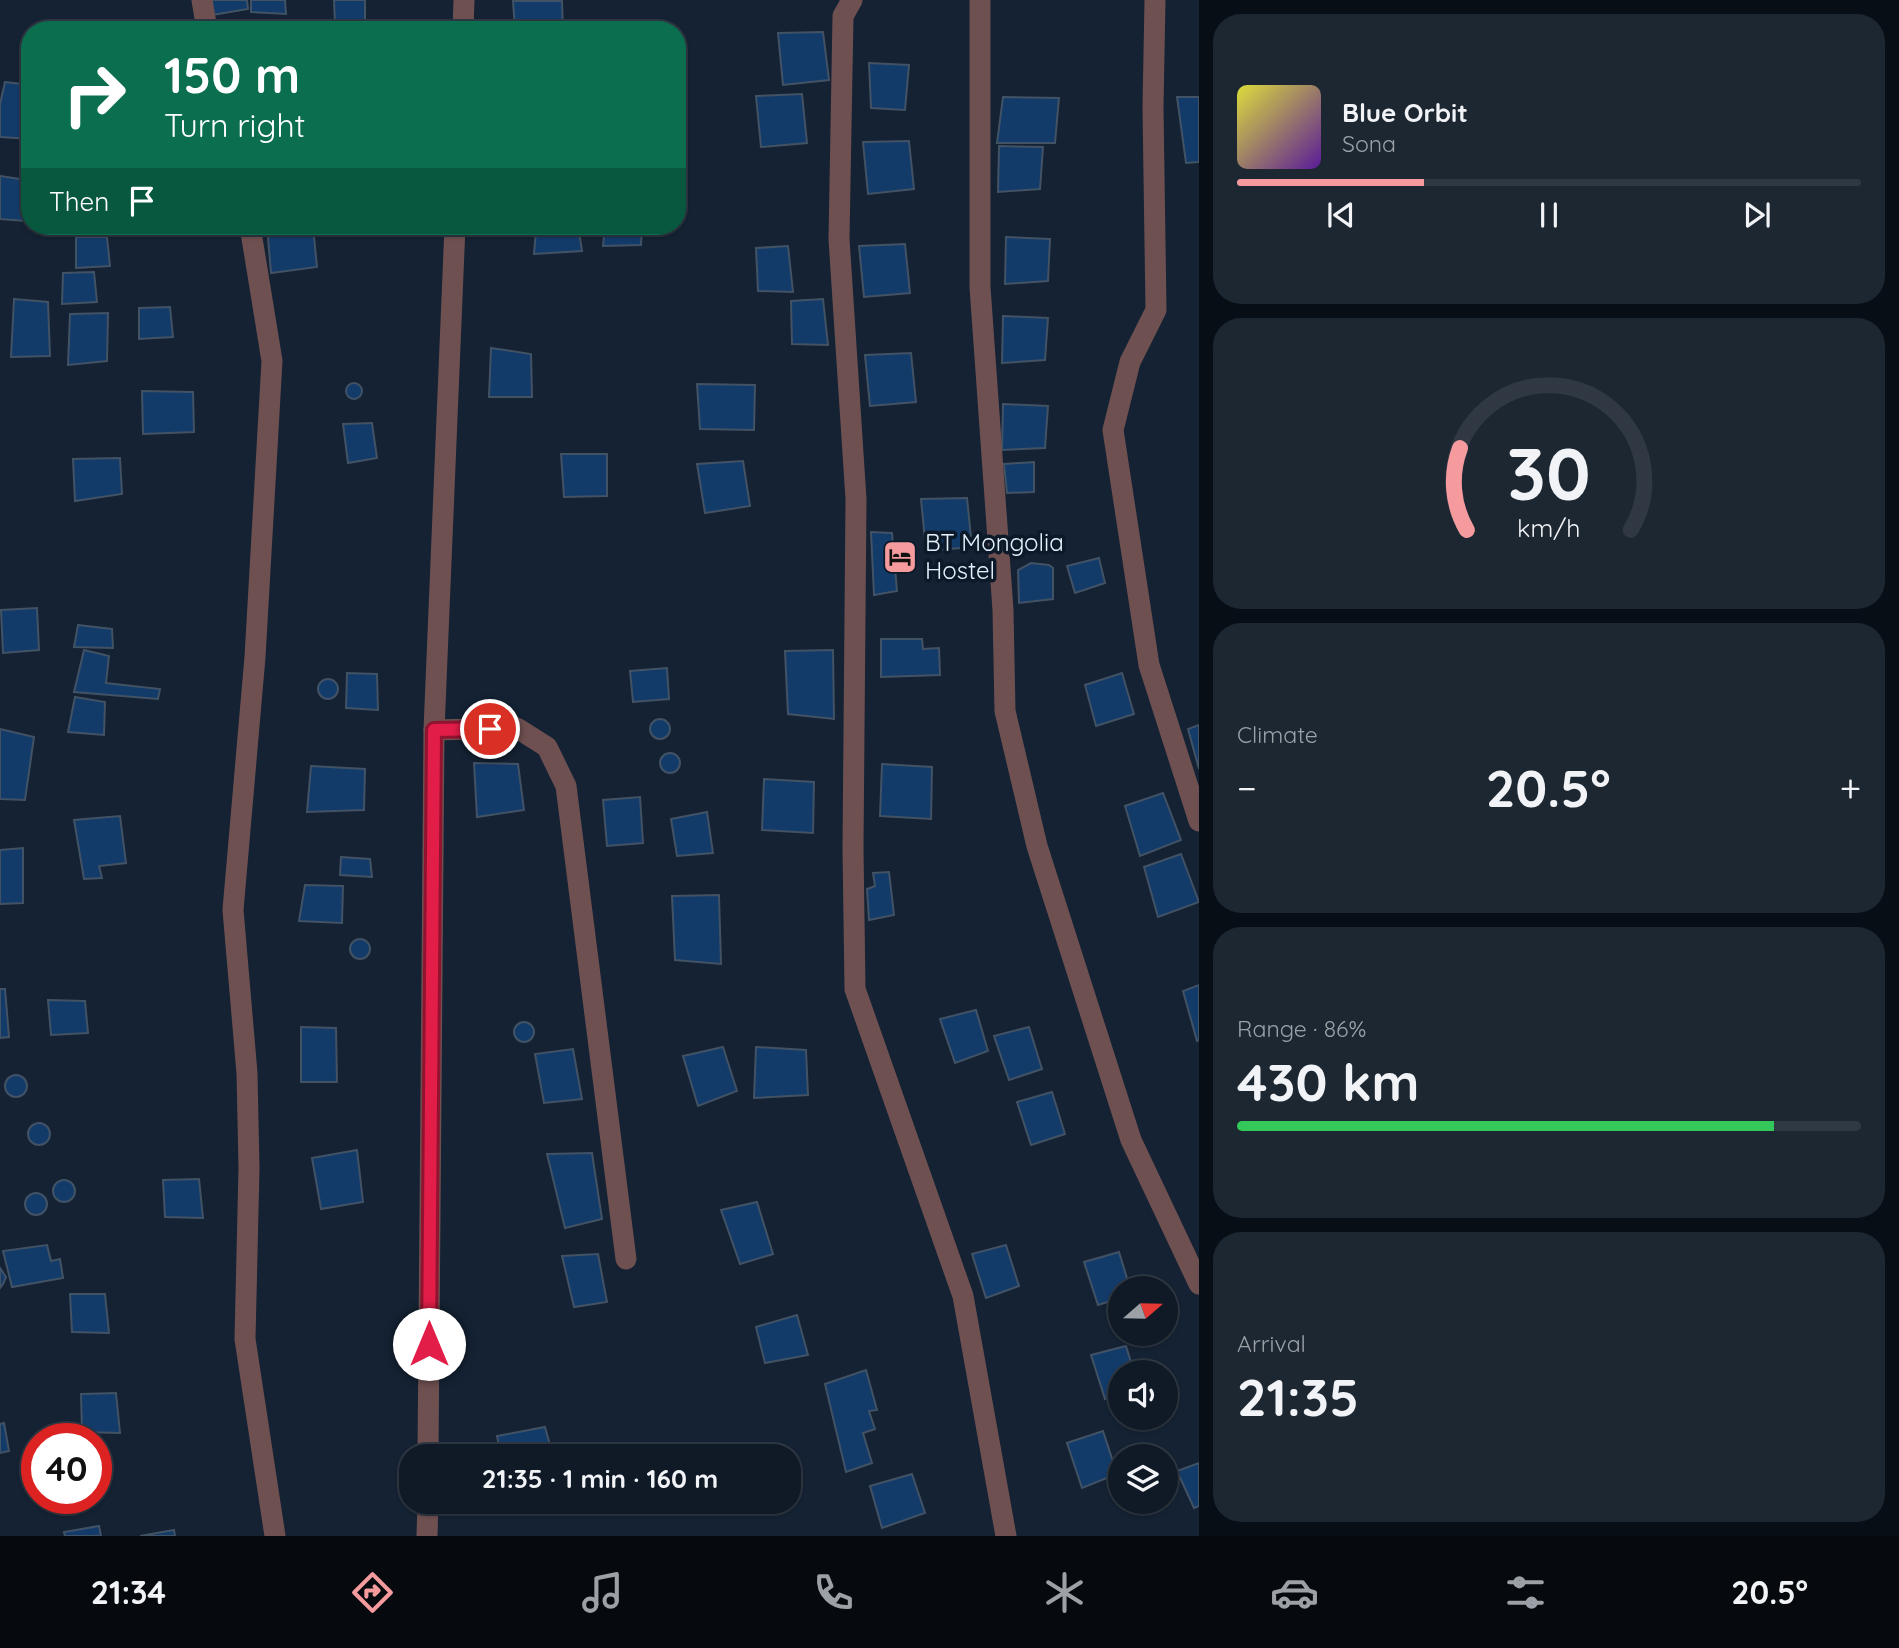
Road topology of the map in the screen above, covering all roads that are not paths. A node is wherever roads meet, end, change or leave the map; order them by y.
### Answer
1 (202, 0) edge
2 (464, 0) edge
3 (852, 0) edge
4 (980, 0) edge
5 (1155, 0) edge
6 (206, 21) edge
7 (463, 21) edge
8 (251, 235) edge
9 (455, 235) edge
10 (434, 730) junction
11 (1199, 821) edge
12 (626, 1259) dead end
13 (1199, 1284) edge
14 (428, 1444) edge
15 (428, 1514) edge
16 (275, 1536) edge
17 (428, 1536) edge
18 (1006, 1536) edge

1 - 6 street
2 - 7 street
3 - 18 street
4 - 13 street
5 - 11 street
8 - 16 street
9 - 10 street
10 - 12 street
10 - 14 street
15 - 17 street

